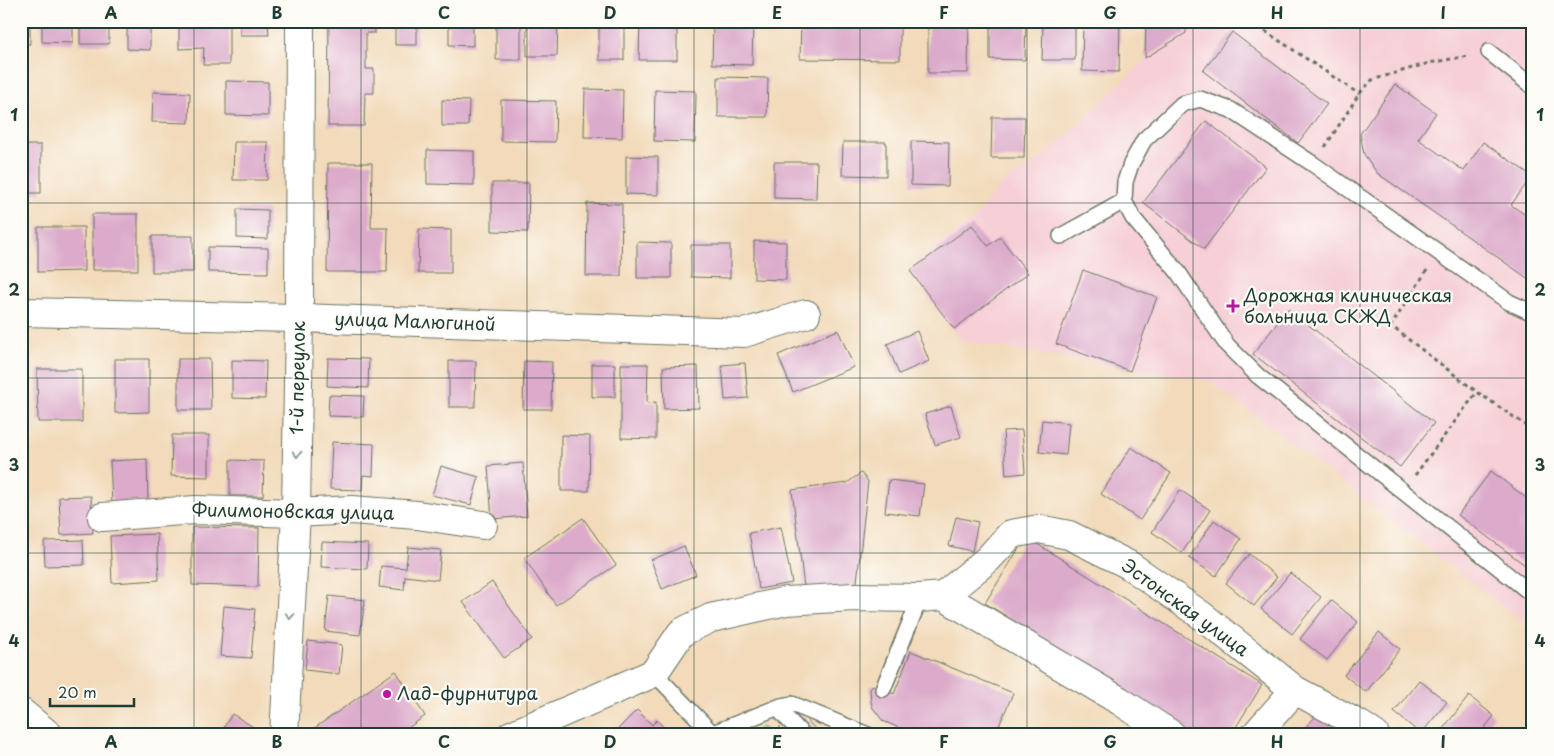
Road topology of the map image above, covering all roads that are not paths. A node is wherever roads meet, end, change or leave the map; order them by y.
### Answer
1 (300, 21) edge
2 (1489, 52) road end
3 (1533, 87) edge
4 (1124, 201) junction
5 (1061, 236) dead end
6 (21, 312) edge
7 (1533, 313) edge
8 (806, 314) dead end
9 (299, 318) junction
10 (296, 513) junction
11 (102, 517) dead end
12 (483, 525) dead end
13 (1533, 595) edge
14 (931, 597) junction
15 (654, 673) junction
16 (883, 689) dead end
17 (1295, 690) junction
18 (777, 708) junction
19 (21, 712) edge
20 (522, 732) edge
21 (713, 734) edge
22 (50, 735) edge
23 (284, 735) edge
24 (803, 735) edge
25 (868, 735) edge
26 (1172, 735) edge
27 (1255, 735) edge
28 (1375, 735) edge

1 - 9 street, 1-й переулок
2 - 3 lane
4 - 5 lane
4 - 7 lane
4 - 13 lane
6 - 9 street, улица Малюгиной
8 - 9 street, улица Малюгиной
9 -> 10 street, 1-й переулок
10 - 11 street, Филимоновская улица
10 - 12 street, Филимоновская улица
10 -> 23 street, 1-й переулок
14 - 15 street
14 - 16 lane
14 - 17 street, Эстонская улица
14 - 26 street
15 - 20 street
15 - 21 lane
17 - 27 street
17 - 28 street, Эстонская улица
18 - 21 lane
18 - 24 lane
18 - 25 lane
19 - 22 street

